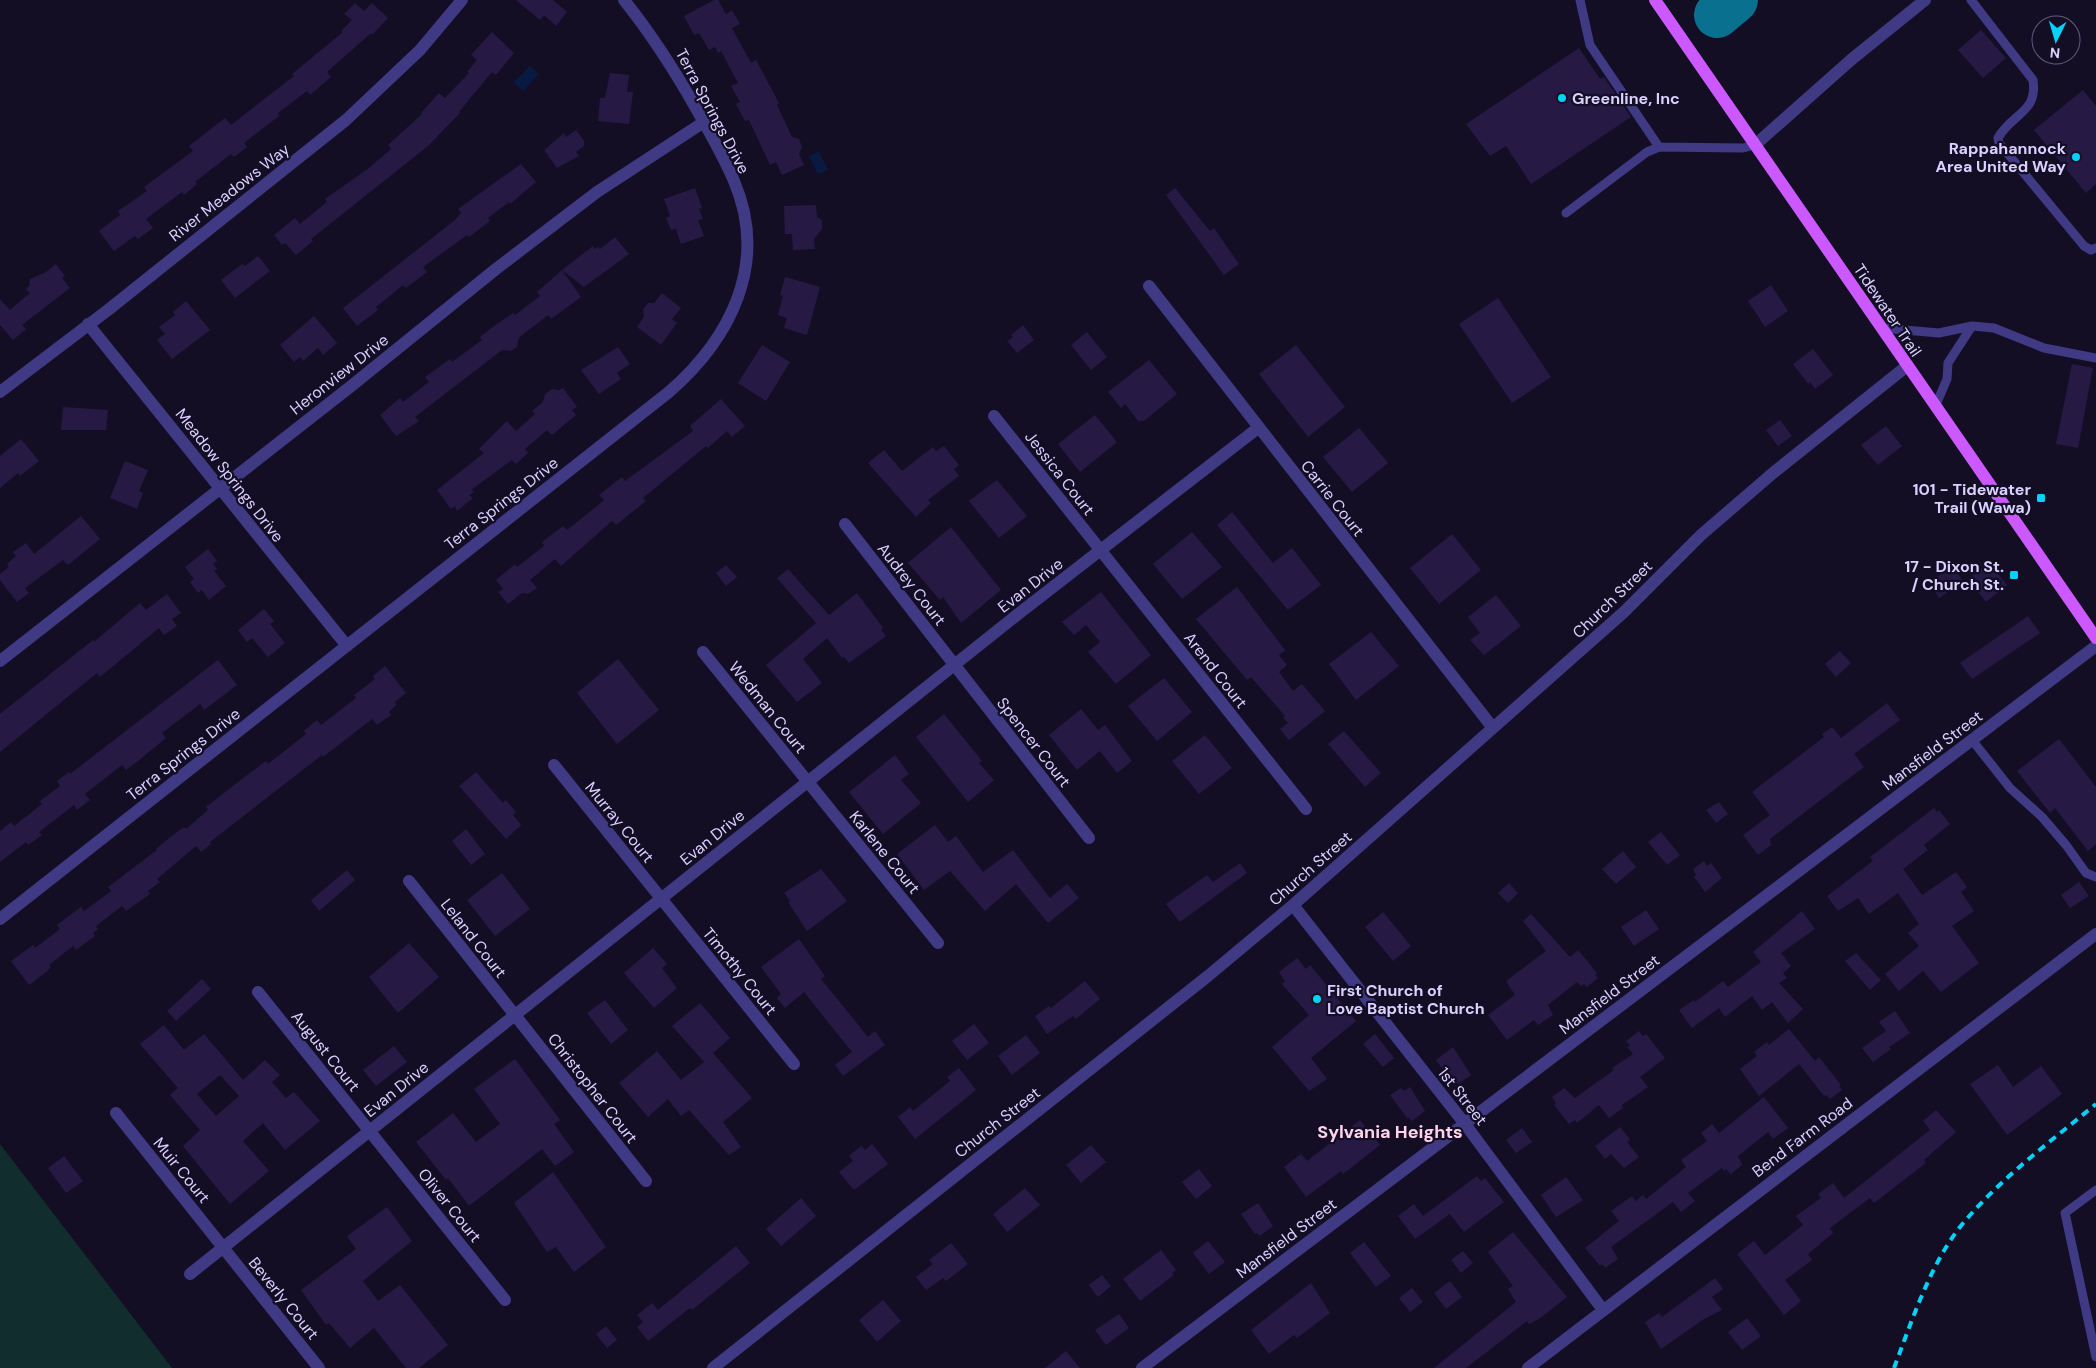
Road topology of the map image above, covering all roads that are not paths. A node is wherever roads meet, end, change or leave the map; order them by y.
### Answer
1 (462, 0) edge
2 (624, 0) edge
3 (1580, 0) edge
4 (1655, 0) edge
5 (1925, 0) edge
6 (1971, 0) edge
7 (704, 122) junction
8 (1755, 145) junction
9 (1659, 147) junction
10 (1566, 213) dead end
11 (2096, 248) edge
12 (1149, 286) dead end
13 (88, 324) junction
14 (1972, 326) junction
15 (1881, 328) junction
16 (2096, 358) edge
17 (1907, 366) junction
18 (0, 392) edge
19 (1935, 407) junction
20 (994, 416) dead end
21 (1258, 428) junction
22 (220, 488) junction
23 (845, 524) dead end
24 (1100, 550) junction
25 (2096, 638) edge
26 (347, 646) junction
27 (2096, 646) edge
28 (703, 652) dead end
29 (0, 661) edge
30 (954, 665) junction
31 (1493, 728) junction
32 (1972, 740) junction
33 (554, 765) dead end
34 (808, 782) junction
35 (1306, 809) dead end
36 (1088, 838) dead end
37 (2096, 877) edge
38 (409, 882) dead end
39 (661, 898) junction
40 (1293, 905) junction
41 (0, 919) edge
42 (2096, 934) edge
43 (938, 943) dead end
44 (258, 992) dead end
45 (515, 1015) junction
46 (794, 1064) dead end
47 (116, 1113) dead end
48 (1465, 1124) junction
49 (369, 1131) junction
50 (646, 1181) dead end
51 (2096, 1190) edge
52 (223, 1247) junction
53 (190, 1274) dead end
54 (505, 1300) dead end
55 (1603, 1310) junction
56 (2096, 1357) edge
57 (319, 1368) edge
58 (713, 1368) edge
59 (1142, 1368) edge
60 (1528, 1368) edge

1 - 13 street, River Meadows Way
2 - 7 street, Terra Springs Drive
3 - 9 lane
4 - 8 main road, Tidewater Trail
5 - 8 street
6 - 11 lane
7 - 22 street, Heronview Drive
7 - 26 street, Terra Springs Drive
8 - 9 lane
8 - 15 main road, Tidewater Trail
9 - 10 lane
12 - 21 street, Carrie Court
13 - 18 street, River Meadows Way
13 - 22 street, Meadow Springs Drive
14 - 15 lane
14 - 16 lane
14 - 19 lane
15 - 17 main road, Tidewater Trail
17 - 19 main road, Tidewater Trail
17 - 31 street, Church Street
19 - 25 main road, Tidewater Trail
20 - 24 street, Jessica Court
21 - 24 street, Evan Drive
21 - 31 street, Carrie Court
22 - 26 street, Meadow Springs Drive
22 - 29 street, Heronview Drive
23 - 30 street, Audrey Court
24 - 30 street, Evan Drive
24 - 35 street, Arend Court
26 - 41 street, Terra Springs Drive
27 - 32 street, Mansfield Street
28 - 34 street, Wedman Court
30 - 34 street, Evan Drive
30 - 36 street, Spencer Court
31 - 40 street, Church Street
32 - 37 lane
32 - 48 street, Mansfield Street
33 - 39 street, Murray Court
34 - 39 street, Evan Drive
34 - 43 street, Karlene Court
38 - 45 street, Leland Court
39 - 45 street, Evan Drive
39 - 46 street, Timothy Court
40 - 48 street, 1st Street
40 - 58 street, Church Street
42 - 55 street, Bend Farm Road
44 - 49 street, August Court
45 - 49 street, Evan Drive
45 - 50 street, Christopher Court
47 - 52 street, Muir Court
48 - 55 street, 1st Street
48 - 59 street, Mansfield Street
49 - 52 street, Evan Drive
49 - 54 street, Oliver Court
51 - 56 lane
52 - 53 street, Evan Drive
52 - 57 street, Beverly Court
55 - 60 street, Bend Farm Road

